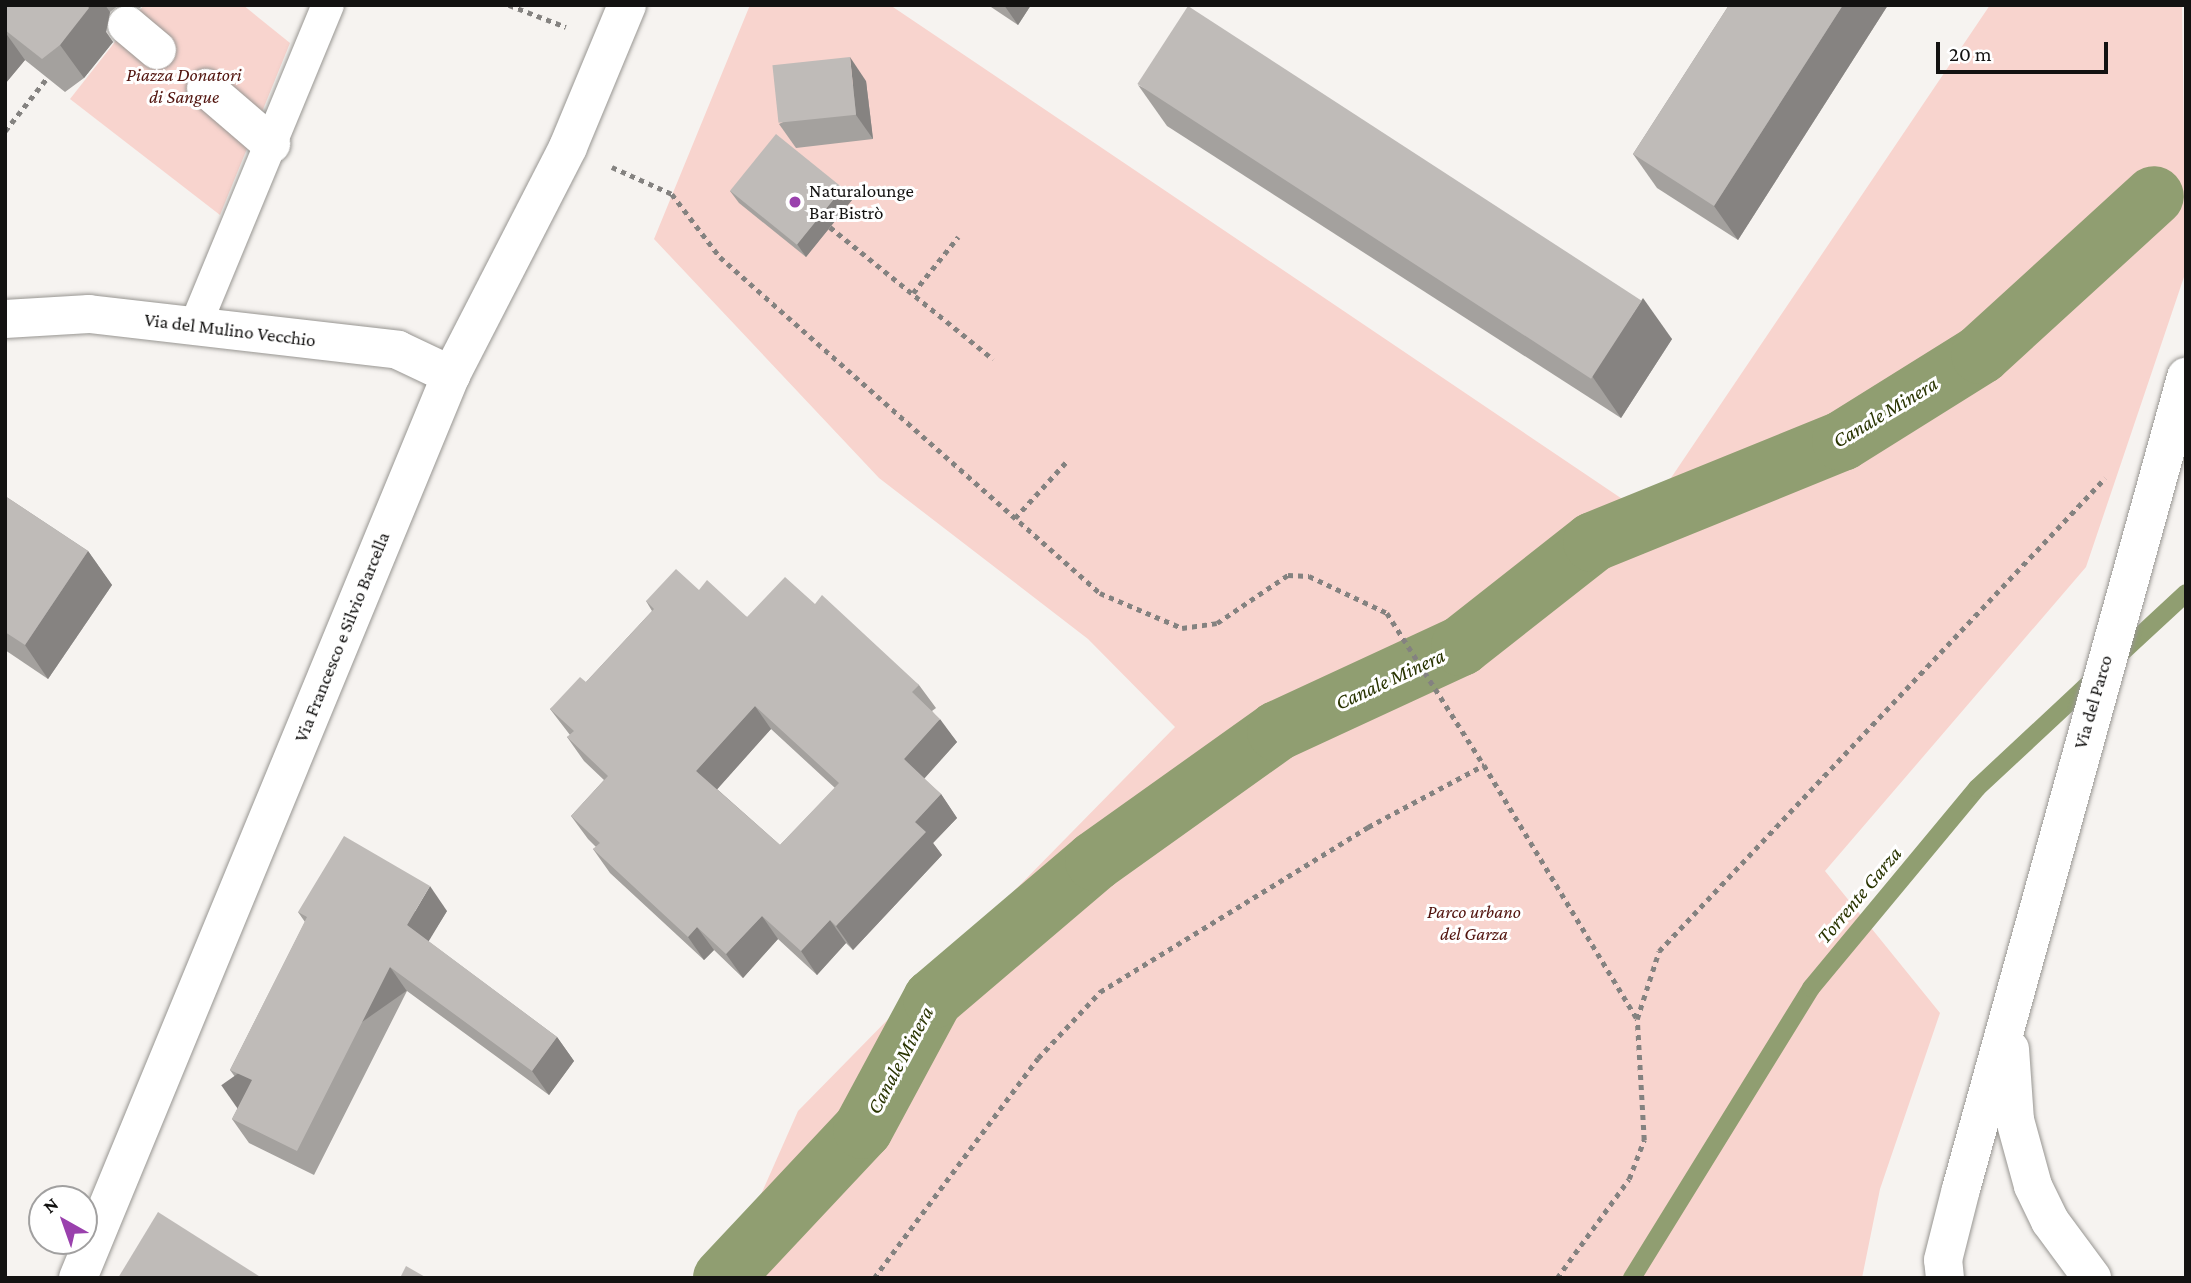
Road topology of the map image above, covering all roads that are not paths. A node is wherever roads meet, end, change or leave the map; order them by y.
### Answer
1 (328, 5) edge
2 (627, 5) edge
3 (127, 25) dead end
4 (157, 50) dead end
5 (206, 88) dead end
6 (271, 144) junction
7 (5, 319) edge
8 (195, 326) junction
9 (451, 374) junction
10 (2186, 377) edge
11 (2008, 1029) junction
12 (78, 1278) edge
13 (1945, 1278) edge
14 (2092, 1278) edge

1 - 6 lane
2 - 9 street, Via Francesco e Silvio Barcella
3 - 4 street
5 - 6 street
6 - 8 lane
7 - 8 street, Via del Mulino Vecchio
8 - 9 street, Via del Mulino Vecchio
9 - 12 street, Via Francesco e Silvio Barcella
10 - 11 street, Via del Parco
11 - 13 street, Via del Parco
11 - 14 street, Via del Parco

